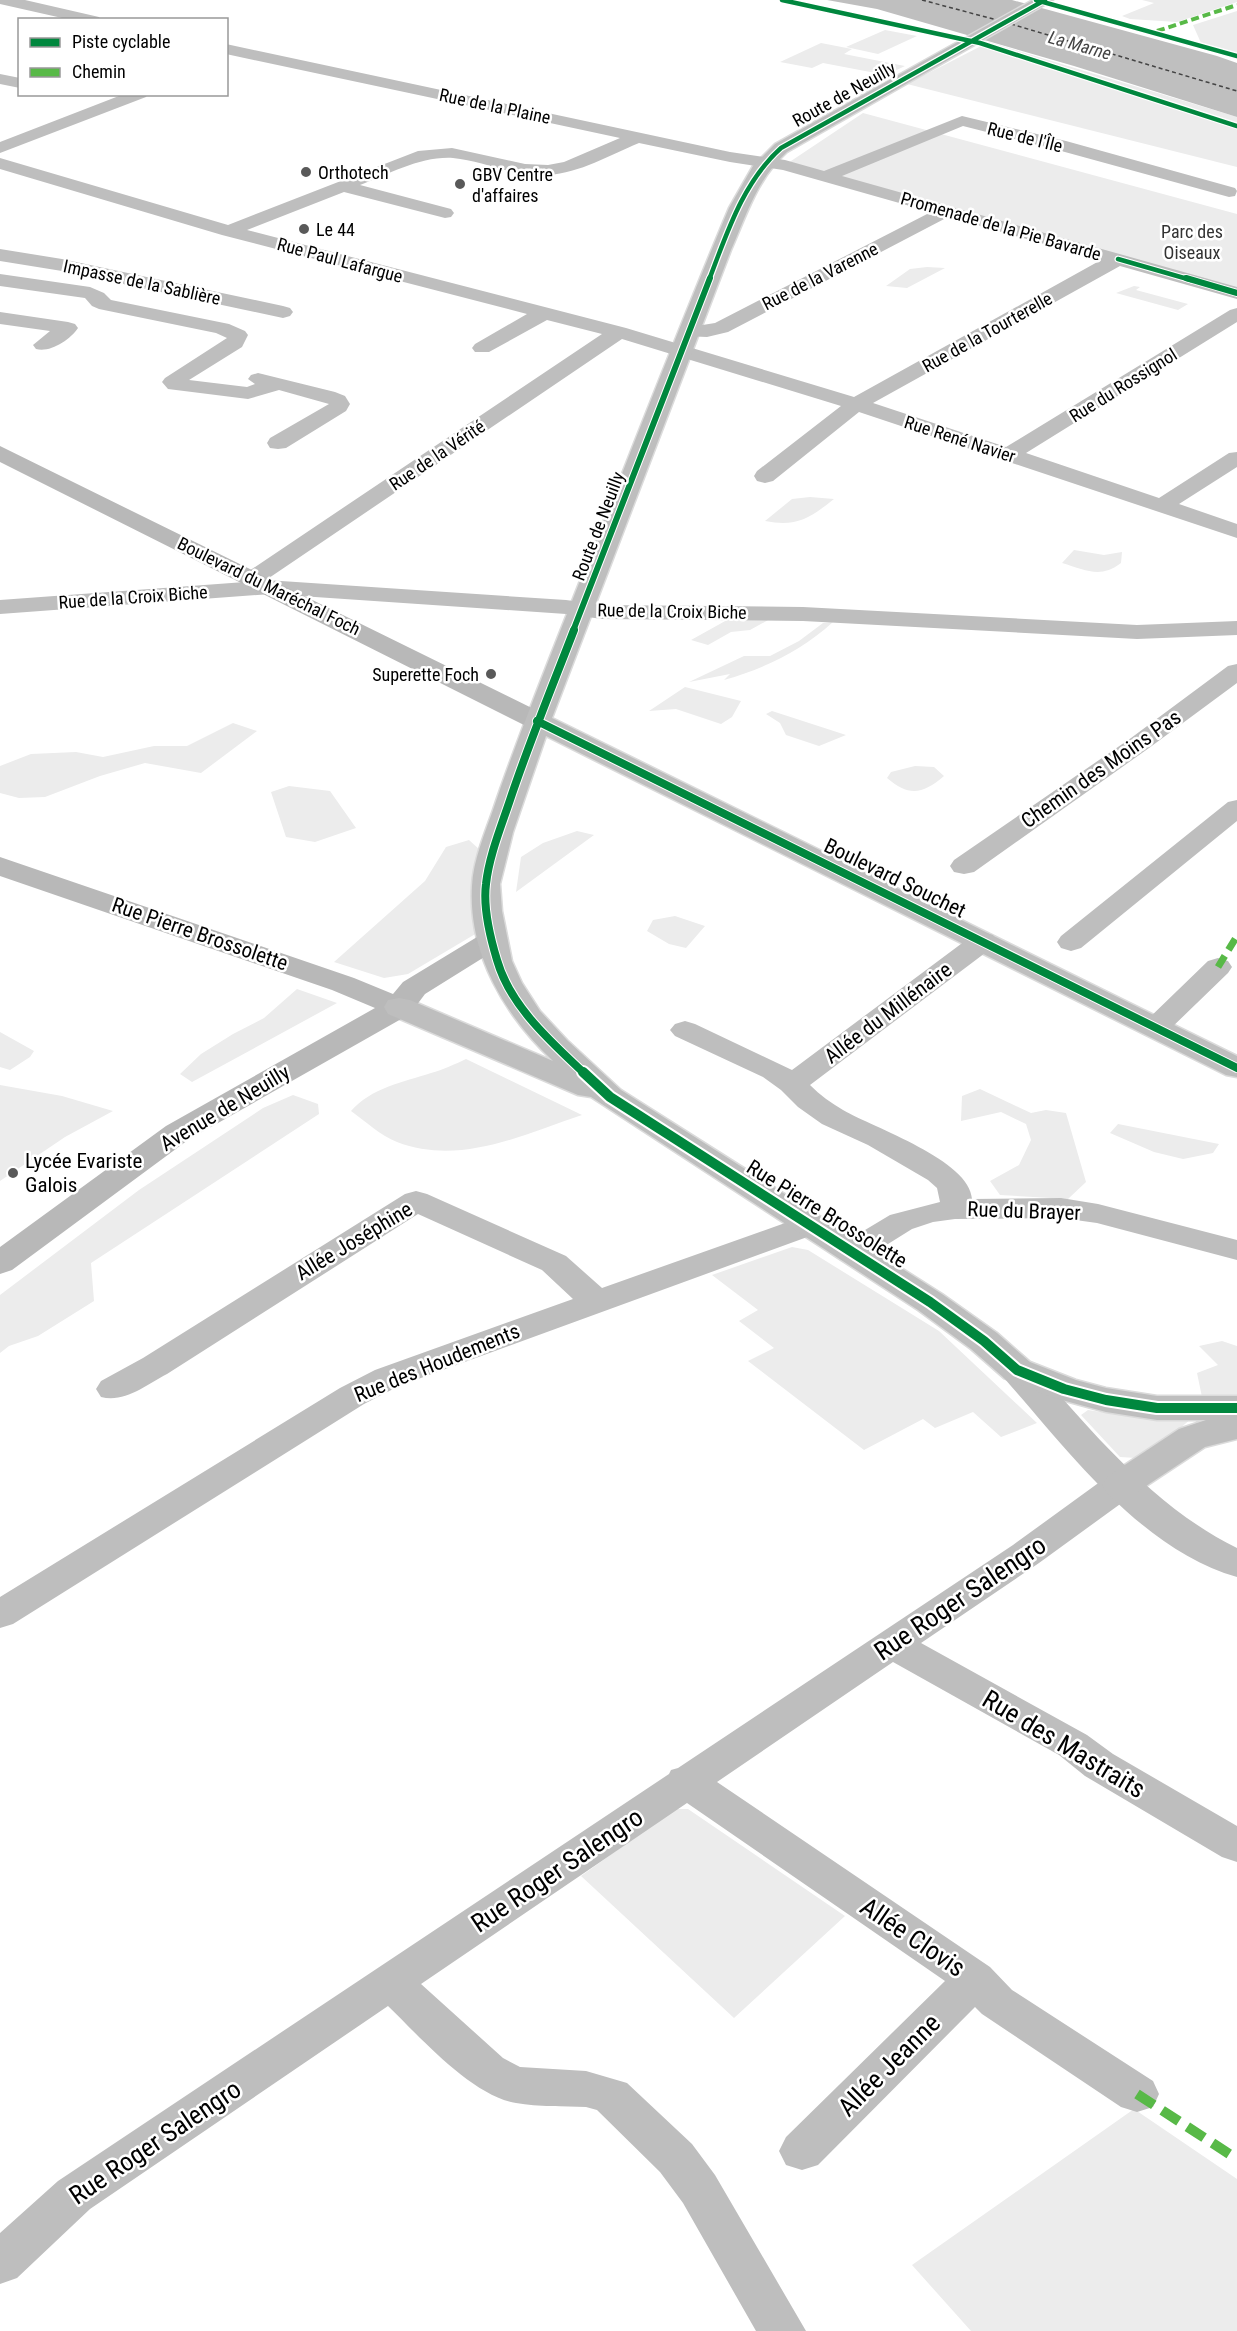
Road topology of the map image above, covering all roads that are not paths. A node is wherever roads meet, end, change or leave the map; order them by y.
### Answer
1 (4, 0) edge
2 (1045, 0) edge
3 (85, 18) edge
4 (228, 49) edge
5 (250, 54) junction
6 (228, 61) edge
7 (0, 79) edge
8 (18, 83) edge
9 (135, 96) edge
10 (88, 97) dead end
11 (118, 103) junction
12 (638, 137) junction
13 (0, 148) edge
14 (763, 163) junction
15 (0, 164) edge
16 (826, 176) junction
17 (343, 186) junction
18 (1229, 192) dead end
19 (946, 211) junction
20 (445, 213) dead end
21 (229, 231) junction
22 (0, 255) edge
23 (1118, 259) junction
24 (0, 280) edge
25 (50, 287) junction
26 (1237, 293) edge
27 (283, 312) dead end
28 (544, 313) junction
29 (1237, 314) edge
30 (2, 318) edge
31 (619, 332) junction
32 (687, 341) junction
33 (43, 345) dead end
34 (482, 348) dead end
35 (199, 365) junction
36 (278, 384) junction
37 (856, 404) junction
38 (278, 444) dead end
39 (0, 453) edge
40 (1008, 455) junction
41 (1237, 458) edge
42 (765, 476) dead end
43 (1162, 506) junction
44 (1237, 531) edge
45 (263, 583) junction
46 (0, 607) edge
47 (584, 609) junction
48 (1237, 628) edge
49 (1237, 671) edge
50 (537, 721) junction
51 (1237, 808) edge
52 (0, 866) edge
53 (964, 866) dead end
54 (983, 941) junction
55 (1071, 942) dead end
56 (495, 950) junction
57 (1218, 967) dead end
58 (399, 1007) junction
59 (1156, 1027) junction
60 (685, 1030) dead end
61 (1237, 1068) edge
62 (792, 1084) junction
63 (610, 1097) junction
64 (955, 1209) junction
65 (810, 1225) junction
66 (1237, 1250) edge
67 (852, 1252) junction
68 (0, 1263) edge
69 (598, 1301) junction
70 (1017, 1370) junction
71 (113, 1389) dead end
72 (1237, 1408) edge
73 (1237, 1427) edge
74 (1121, 1485) junction
75 (1237, 1564) edge
76 (0, 1615) edge
77 (891, 1644) junction
78 (685, 1782) junction
79 (1237, 1846) edge
80 (975, 1979) junction
81 (391, 1983) junction
82 (1137, 2094) dead end
83 (802, 2151) dead end
84 (0, 2263) edge
85 (782, 2331) edge

1 - 3 street
2 - 14 main road, Route de Neuilly
4 - 5 street, Rue de la Plaine
5 - 6 street
5 - 12 street, Rue de la Plaine
7 - 8 street
9 - 11 street
10 - 11 street
11 - 13 street
12 - 14 street, Rue de la Plaine
12 - 17 street
14 - 16 street, Promenade de la Pie Bavarde
14 - 32 main road, Route de Neuilly
15 - 21 street, Rue Paul Lafargue
16 - 18 street, Rue de l'Île
16 - 19 street, Promenade de la Pie Bavarde
17 - 20 street
17 - 21 street
19 - 23 street, Promenade de la Pie Bavarde
19 - 32 street, Rue de la Varenne
21 - 28 street, Rue Paul Lafargue
22 - 27 street, Impasse de la Sablière
23 - 26 street, Promenade de la Pie Bavarde
23 - 37 street, Rue de la Tourterelle
24 - 25 street
25 - 30 street
25 - 35 street
28 - 31 street, Rue Paul Lafargue
28 - 34 street
29 - 40 street, Rue du Rossignol
30 - 33 street
31 - 32 street, Rue Paul Lafargue
31 - 45 street, Rue de la Vérité
32 - 37 street, Rue René Navier
32 - 47 main road, Route de Neuilly
35 - 36 street
35 - 36 street
36 - 38 street
37 - 40 street, Rue René Navier
37 - 42 street, Rue de la Tourterelle
39 - 45 main road, Boulevard du Maréchal Foch
40 - 43 street, Rue René Navier
41 - 43 street
43 - 44 street, Rue René Navier
45 - 46 street, Rue de la Croix Biche
45 - 47 street, Rue de la Croix Biche
45 - 50 main road, Boulevard du Maréchal Foch
47 - 48 street, Rue de la Croix Biche
47 - 50 main road, Route de Neuilly
49 - 53 street, Chemin des Moins Pas
50 - 54 main road, Boulevard Souchet
50 - 56 main road, Route de Neuilly
51 - 55 street
52 - 58 main road, Rue Pierre Brossolette
54 - 59 main road, Boulevard Souchet
54 - 62 street, Allée du Millénaire
56 - 58 main road, Avenue de Neuilly
56 - 63 main road, Route de Neuilly
57 - 59 street
58 - 63 main road
58 - 68 main road, Avenue de Neuilly
59 - 61 main road, Boulevard Souchet
60 - 62 street
62 - 64 street
63 - 65 main road, Rue Pierre Brossolette
64 - 66 street, Rue du Brayer
64 - 67 street, Rue du Brayer
65 - 67 main road, Rue Pierre Brossolette
65 - 69 street, Rue des Houdements
67 - 70 main road, Rue Pierre Brossolette
69 - 71 street, Allée Joséphine
69 - 76 street, Rue des Houdements
70 - 72 main road
70 - 74 main road, Rue Pierre Brossolette
73 - 74 main road
74 - 75 main road, Rue Pierre Brossolette
74 - 77 street, Rue Roger Salengro
77 - 78 street, Rue Roger Salengro
77 - 79 street, Rue des Mastraits
78 - 80 street, Allée Clovis
78 - 81 street, Rue Roger Salengro
80 - 82 street, Allée Clovis
80 - 83 street, Allée Jeanne
81 - 84 street, Rue Roger Salengro
81 - 85 street

